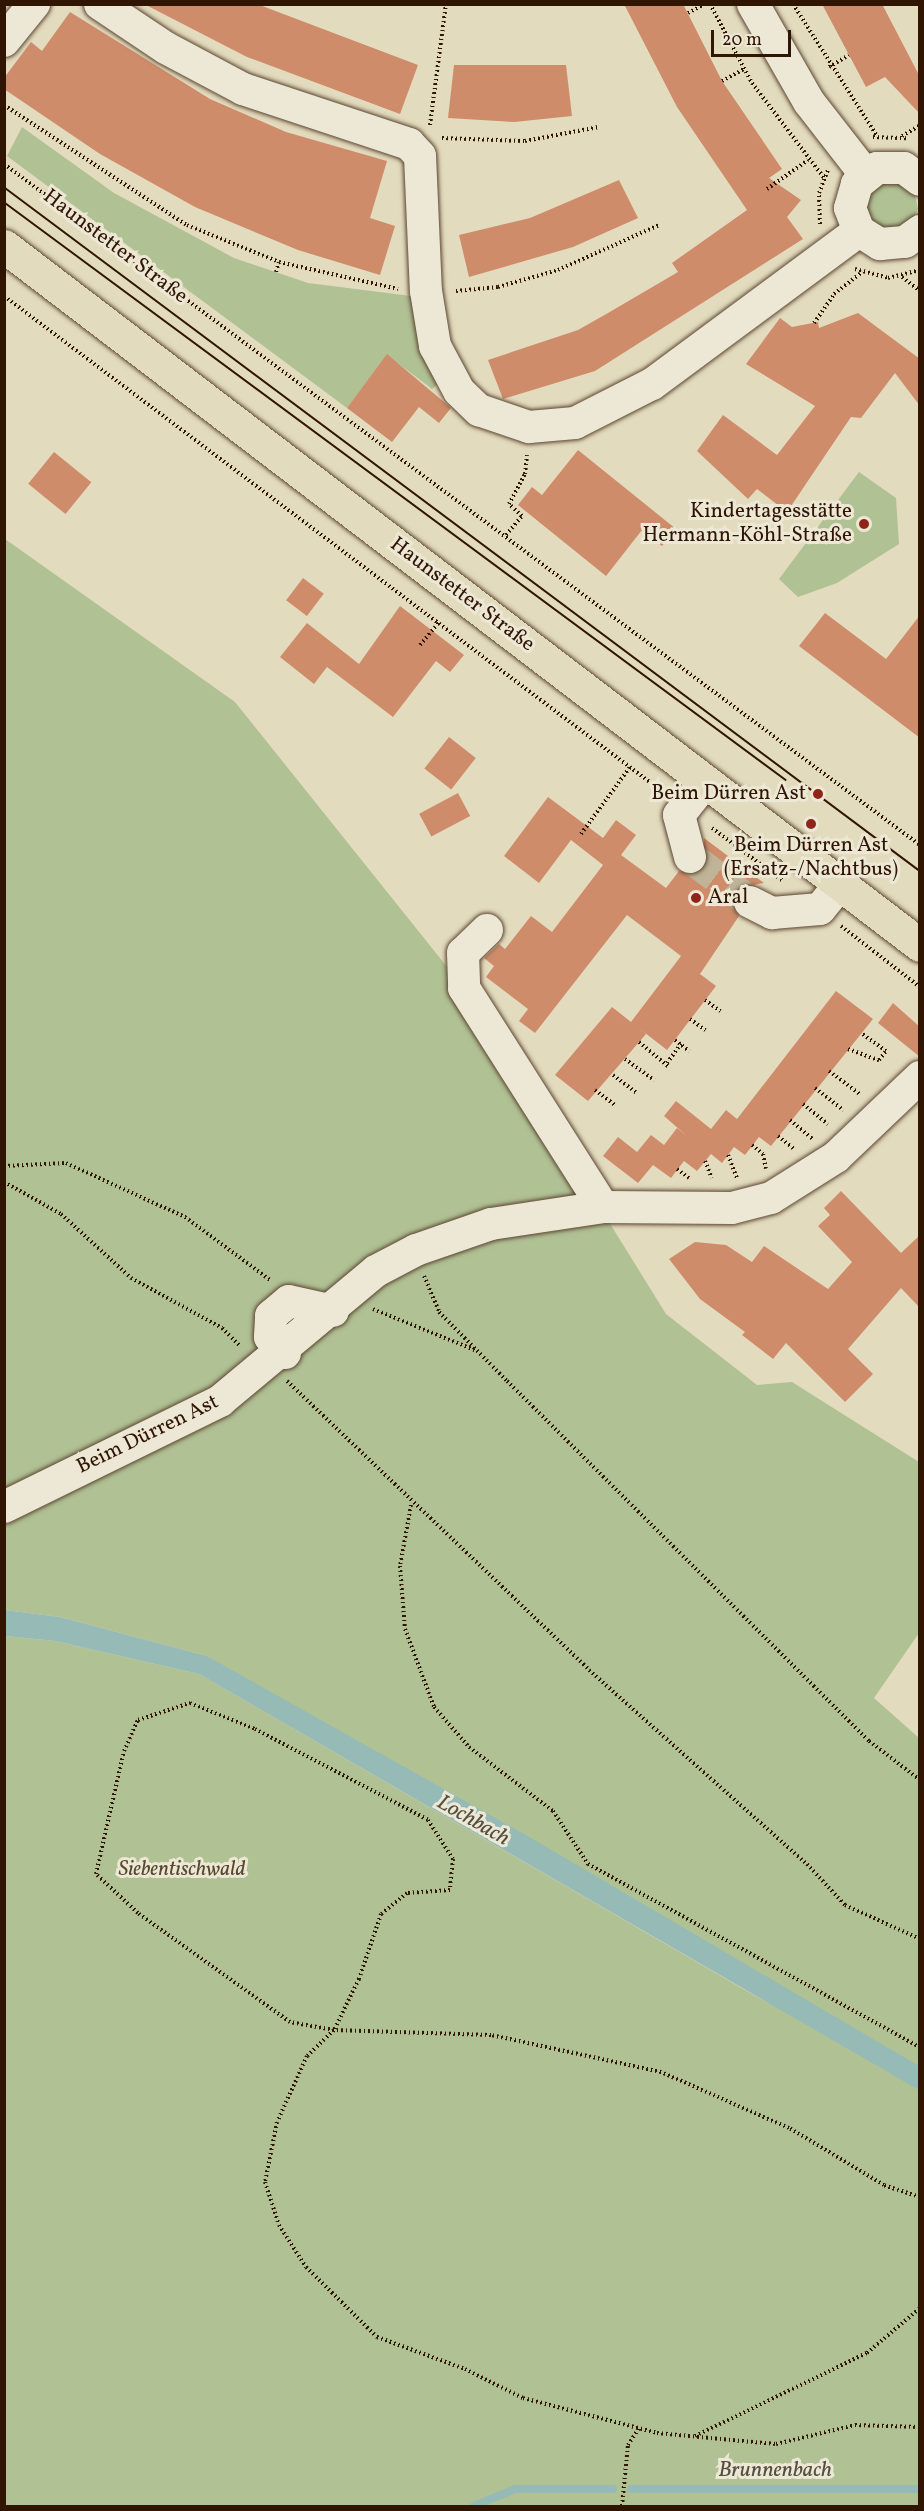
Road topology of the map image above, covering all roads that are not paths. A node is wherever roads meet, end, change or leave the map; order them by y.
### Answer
1 (34, 4) edge
2 (100, 4) edge
3 (753, 4) edge
4 (4, 40) edge
5 (865, 174) junction
6 (920, 180) edge
7 (859, 231) junction
8 (918, 235) edge
9 (4, 246) edge
10 (706, 781) junction
11 (690, 857) tunnel mouth
12 (830, 897) junction
13 (750, 902) tunnel mouth
14 (487, 930) dead end
15 (920, 945) edge
16 (920, 1077) edge
17 (603, 1207) junction
18 (340, 1304) junction
19 (274, 1361) junction
20 (4, 1507) edge

1 - 4 street
2 - 7 street
3 - 5 street
5 - 6 street
5 - 7 street
7 - 8 street
9 - 10 main road, Haunstetter Straße
10 - 11 street
10 - 12 main road, Haunstetter Straße
12 - 13 street
12 - 15 main road, Haunstetter Straße
14 - 17 street
16 - 17 street, Beim Dürren Ast
17 - 18 street, Beim Dürren Ast
18 - 19 street, Beim Dürren Ast
18 - 19 street
19 - 20 street, Beim Dürren Ast

